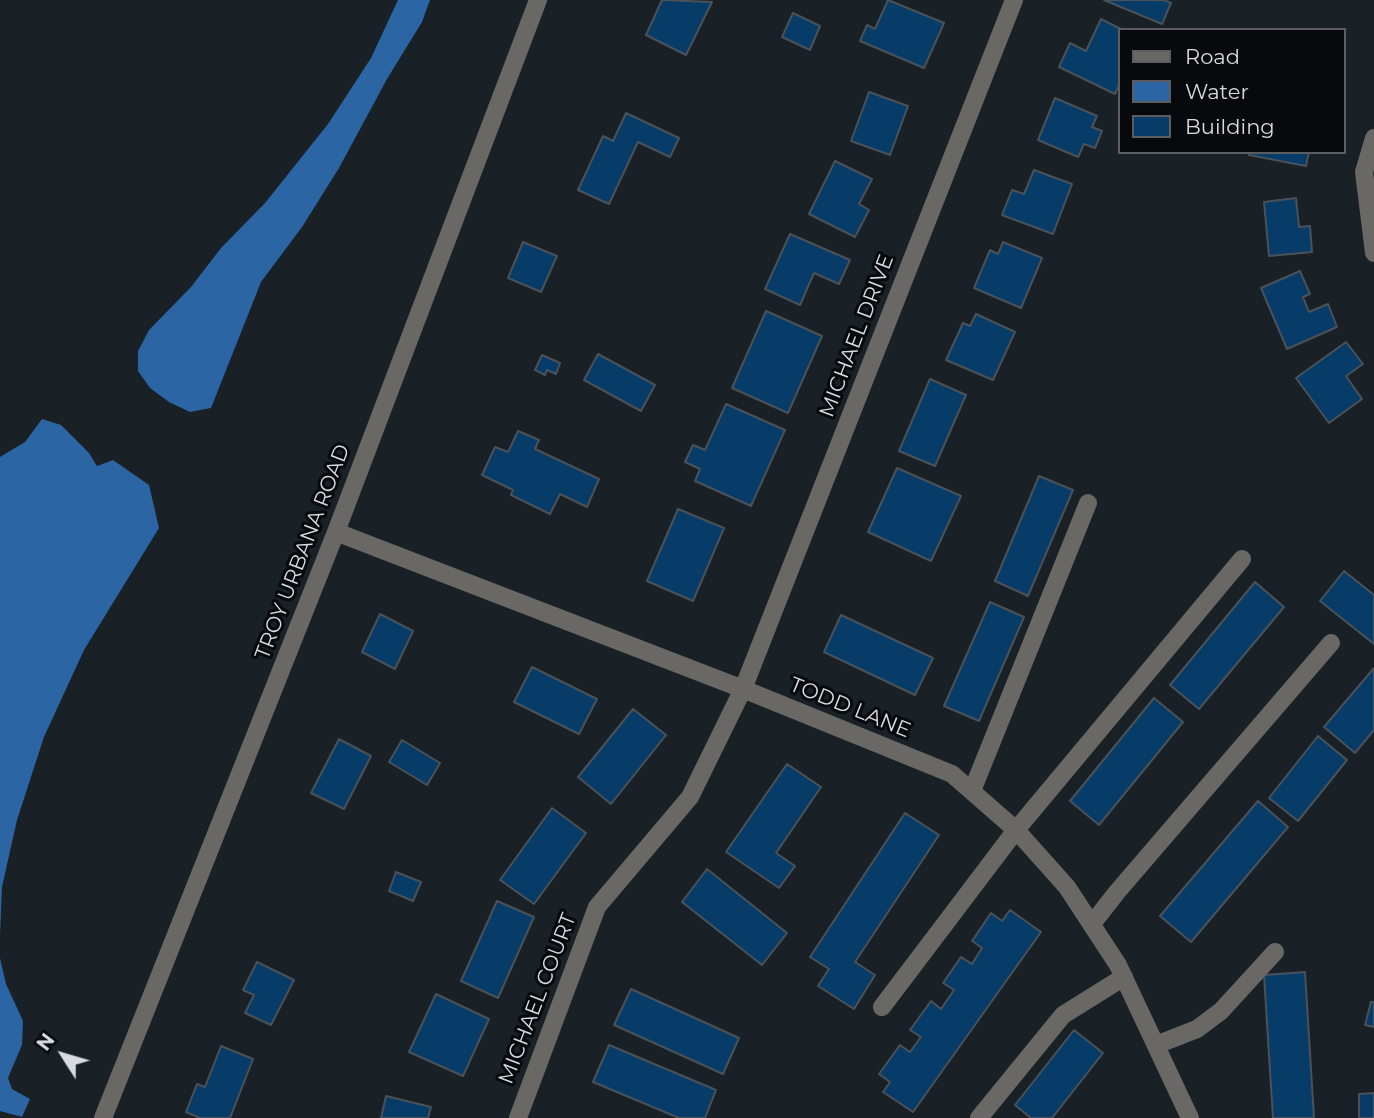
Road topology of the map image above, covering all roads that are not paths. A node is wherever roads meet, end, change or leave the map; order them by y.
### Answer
1 (538, 0) edge
2 (1014, 0) edge
3 (1374, 138) edge
4 (1374, 253) edge
5 (1088, 503) dead end
6 (336, 532) junction
7 (1242, 559) dead end
8 (1331, 643) dead end
9 (743, 689) junction
10 (972, 791) junction
11 (1016, 830) junction
12 (1093, 924) junction
13 (1275, 952) dead end
14 (1124, 977) junction
15 (882, 1007) dead end
16 (1156, 1045) junction
17 (103, 1118) edge
18 (518, 1118) edge
19 (978, 1118) edge
20 (1190, 1118) edge

1 - 6 street, TROY URBANA ROAD
2 - 9 street, MICHAEL DRIVE
3 - 4 street
5 - 10 street
6 - 9 street, TODD LANE
6 - 17 street, TROY URBANA ROAD
7 - 11 street
8 - 12 street
9 - 10 street, TODD LANE
9 - 18 street, MICHAEL COURT
10 - 11 street, TODD LANE
11 - 12 street, TODD LANE
11 - 15 street
12 - 14 street, TODD LANE
13 - 16 street
14 - 16 street, TODD LANE
14 - 19 street
16 - 20 street, TODD LANE

